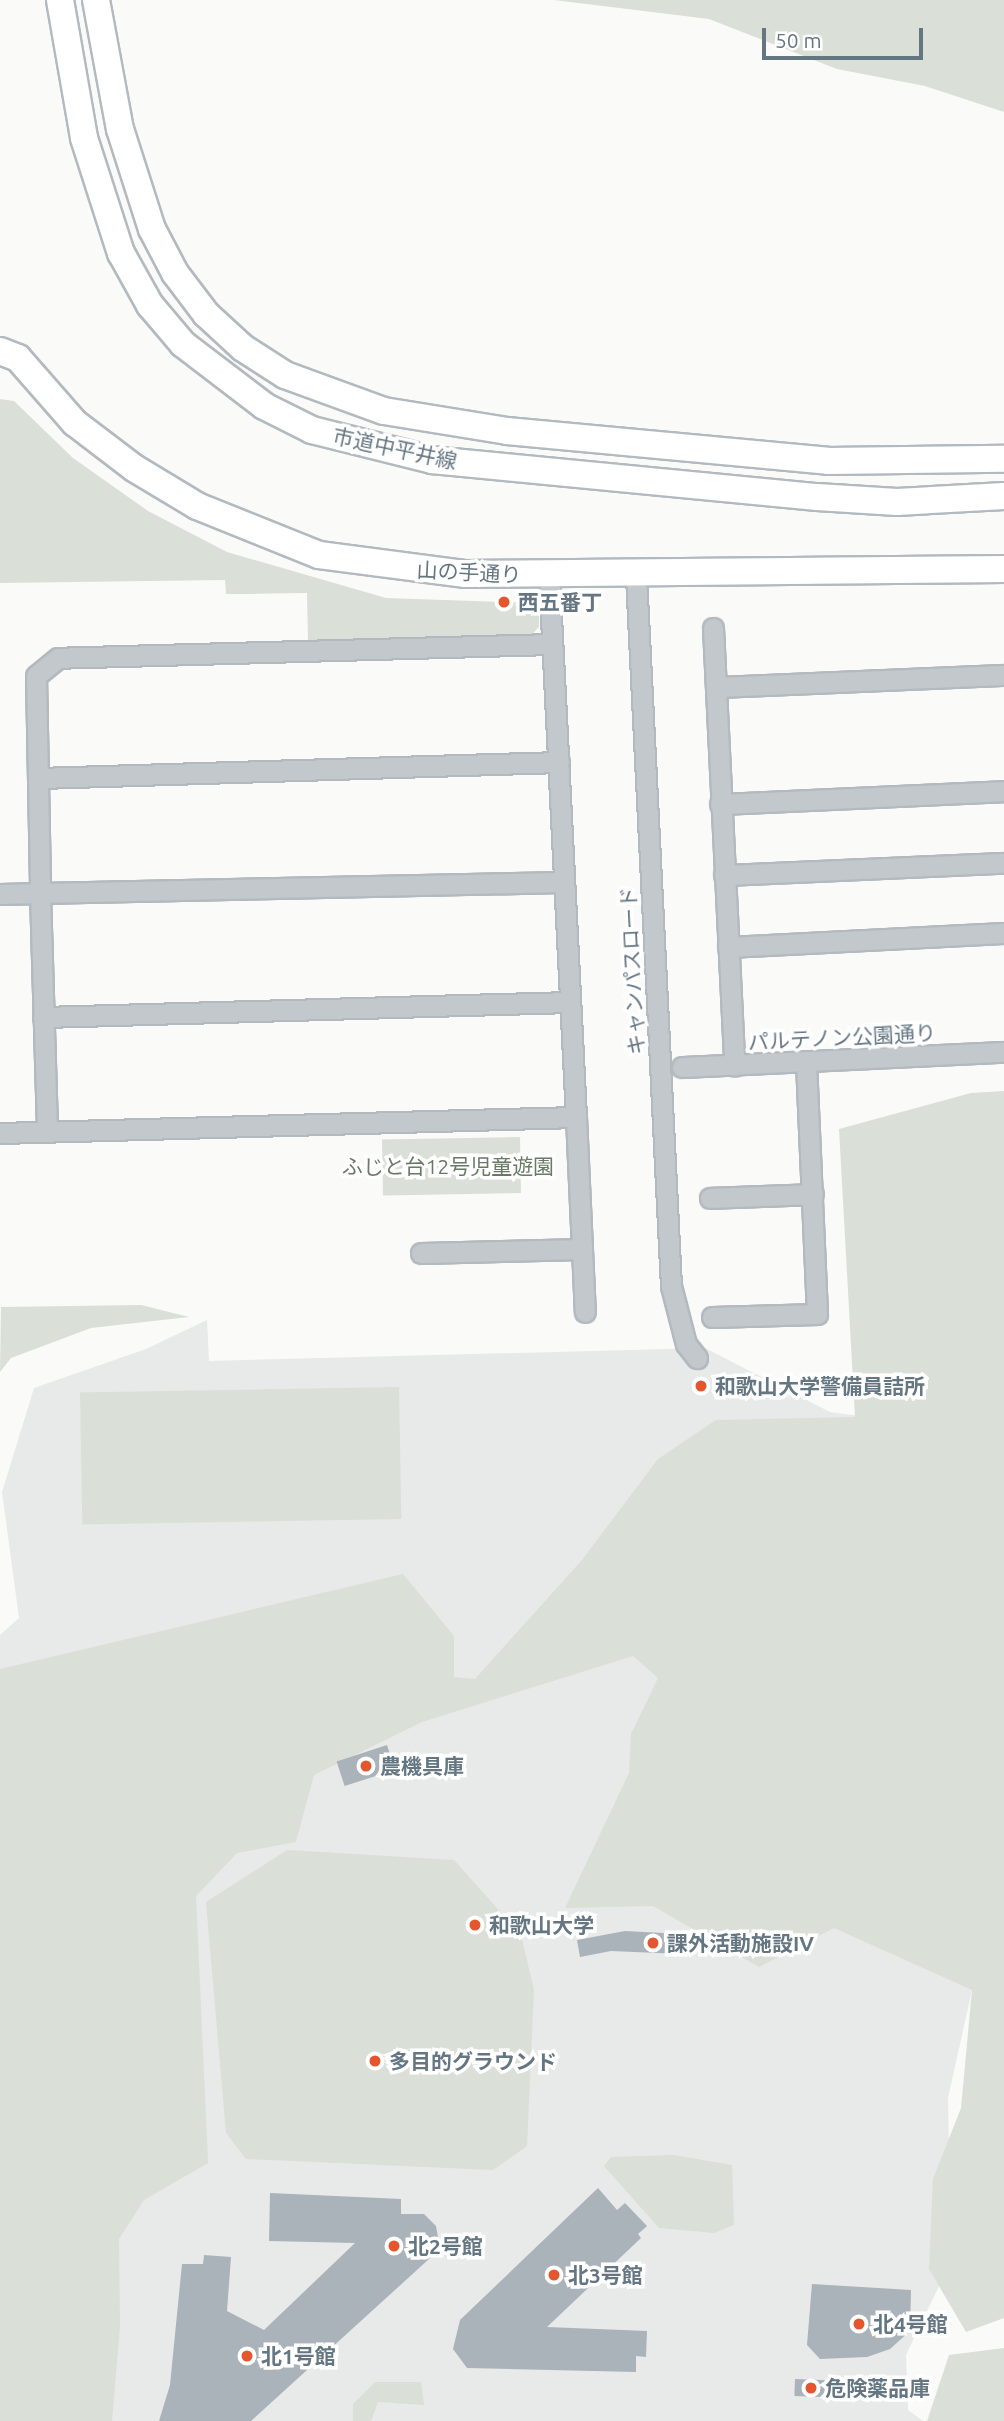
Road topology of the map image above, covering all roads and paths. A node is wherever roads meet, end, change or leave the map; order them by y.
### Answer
1 (60, 0) edge
2 (96, 0) edge
3 (0, 351) edge
4 (1004, 459) edge
5 (1004, 496) edge
6 (1004, 569) edge
7 (549, 576) junction
8 (636, 576) junction
9 (713, 628) dead end
10 (552, 644) junction
11 (1004, 675) edge
12 (716, 687) junction
13 (559, 762) junction
14 (38, 778) junction
15 (1004, 790) edge
16 (720, 804) junction
17 (1004, 863) edge
18 (724, 875) junction
19 (564, 882) junction
20 (40, 893) junction
21 (0, 894) edge
22 (1004, 933) edge
23 (728, 947) junction
24 (570, 1002) junction
25 (43, 1017) junction
26 (1004, 1052) edge
27 (806, 1061) junction
28 (734, 1065) junction
29 (682, 1067) dead end
30 (576, 1117) junction
31 (47, 1132) junction
32 (0, 1133) edge
33 (813, 1194) junction
34 (710, 1198) dead end
35 (582, 1249) junction
36 (421, 1253) dead end
37 (585, 1312) dead end
38 (712, 1317) dead end
39 (697, 1358) dead end

1 - 5 street, 市道中平井線
2 - 4 street, 市道中平井線
3 - 7 street, 山の手通り
6 - 8 street, 山の手通り
7 - 8 street, 山の手通り
7 - 10 street
8 - 39 street, キャンパスロード
9 - 12 street
10 - 13 street
10 - 14 street
11 - 12 street
12 - 16 street
13 - 14 street
13 - 19 street
14 - 20 street
15 - 16 street
16 - 18 street
17 - 18 street
18 - 23 street
19 - 20 street
19 - 24 street
20 - 21 street
20 - 25 street
22 - 23 street
23 - 28 street
24 - 25 street
24 - 30 street
25 - 31 street
26 - 27 street, パルテノン公園通り
27 - 28 street, パルテノン公園通り
27 - 33 street
28 - 29 street, パルテノン公園通り
30 - 31 street
30 - 35 street
31 - 32 street
33 - 34 street
33 - 38 street
35 - 36 street
35 - 37 street

